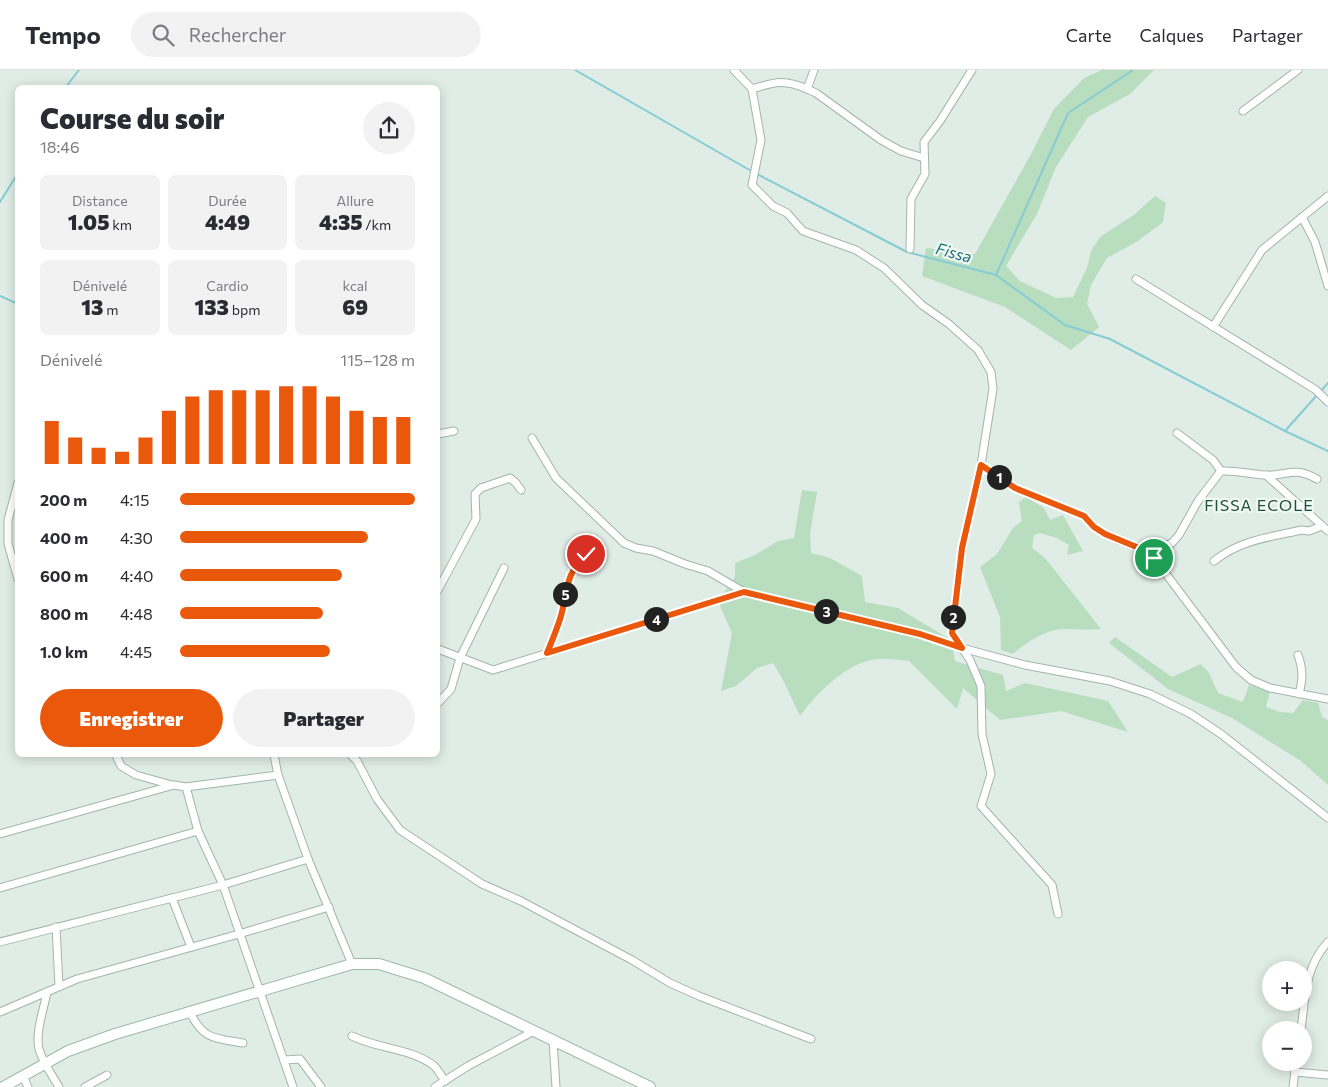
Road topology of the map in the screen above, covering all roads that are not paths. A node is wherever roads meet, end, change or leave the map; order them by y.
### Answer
1 (734, 70) edge
2 (814, 70) edge
3 (972, 70) edge
4 (1298, 70) edge
5 (752, 89) junction
6 (807, 89) junction
7 (1243, 111) dead end
8 (924, 158) junction
9 (1328, 196) edge
10 (1302, 217) junction
11 (910, 250) dead end
12 (1136, 279) dead end
13 (1328, 286) edge
14 (1213, 327) junction
15 (1328, 402) edge
16 (454, 431) dead end
17 (1177, 433) dead end
18 (440, 434) edge
19 (532, 438) dead end
20 (981, 465) junction
21 (1221, 471) junction
22 (1266, 475) junction
23 (1317, 479) dead end
24 (521, 490) dead end
25 (15, 494) edge
26 (1325, 529) edge
27 (586, 554) dead end
28 (1154, 558) junction
29 (1214, 561) dead end
30 (15, 568) edge
31 (504, 568) dead end
32 (440, 586) edge
33 (744, 592) junction
34 (962, 648) junction
35 (440, 650) edge
36 (547, 653) junction
37 (1298, 654) dead end
38 (460, 658) junction
39 (1299, 694) junction
40 (1328, 699) edge
41 (440, 701) edge
42 (117, 757) edge
43 (274, 757) edge
44 (353, 757) edge
45 (278, 775) junction
46 (174, 785) junction
47 (186, 787) junction
48 (1328, 818) edge
49 (198, 831) junction
50 (0, 834) edge
51 (308, 859) junction
52 (223, 885) junction
53 (0, 888) edge
54 (172, 898) junction
55 (329, 907) junction
56 (1058, 914) dead end
57 (56, 927) junction
58 (239, 934) junction
59 (0, 942) edge
60 (1328, 942) edge
61 (191, 947) junction
62 (352, 964) junction
63 (59, 986) junction
64 (260, 991) junction
65 (47, 992) junction
66 (0, 1012) edge
67 (190, 1012) junction
68 (1302, 1021) edge
69 (534, 1031) junction
70 (352, 1036) dead end
71 (812, 1039) dead end
72 (553, 1040) junction
73 (243, 1043) dead end
74 (285, 1060) junction
75 (45, 1064) junction
76 (1295, 1072) joint
77 (107, 1075) dead end
78 (1328, 1075) edge
79 (23, 1076) junction
80 (445, 1081) junction
81 (3, 1087) edge
82 (28, 1087) edge
83 (59, 1087) edge
84 (85, 1087) edge
85 (293, 1087) edge
86 (321, 1087) edge
87 (435, 1087) edge
88 (556, 1087) edge
89 (650, 1087) edge
90 (1293, 1087) edge

1 - 5 street
2 - 6 street
3 - 8 street
4 - 7 street
5 - 6 street
5 - 20 street
6 - 8 street
8 - 11 street
9 - 10 street
10 - 13 street
10 - 14 street
12 - 14 street
14 - 15 street
16 - 18 street
17 - 21 street
19 - 33 street
20 - 28 street
20 - 34 street
21 - 22 street
21 - 28 street
22 - 23 street
22 - 26 street
24 - 32 street
25 - 30 street
26 - 29 street
27 - 36 street
28 - 39 street
31 - 38 street
33 - 34 street
33 - 36 street
34 - 48 street
34 - 56 street
35 - 38 street
36 - 38 street
37 - 39 street
38 - 41 street
39 - 40 street
42 - 46 street
43 - 45 street
44 - 71 street
45 - 47 street
45 - 51 street
46 - 47 street
46 - 50 street
47 - 49 street
49 - 52 street
49 - 53 street
51 - 52 street
51 - 55 street
52 - 54 street
52 - 58 street
54 - 57 street
54 - 61 street
55 - 58 street
55 - 62 street
57 - 59 street
57 - 63 street
58 - 61 street
58 - 64 street
60 - 68 street
61 - 63 street
62 - 64 main road
62 - 69 main road
63 - 65 street
64 - 67 main road
64 - 74 street
65 - 66 street
65 - 75 street
67 - 73 street
67 - 75 main road
69 - 72 main road
69 - 80 street
70 - 80 street
72 - 88 street
72 - 89 main road
74 - 85 street
74 - 86 street
75 - 79 main road
75 - 83 street
76 - 78 street
76 - 90 street
77 - 84 street
79 - 81 main road
79 - 82 street
80 - 87 street

